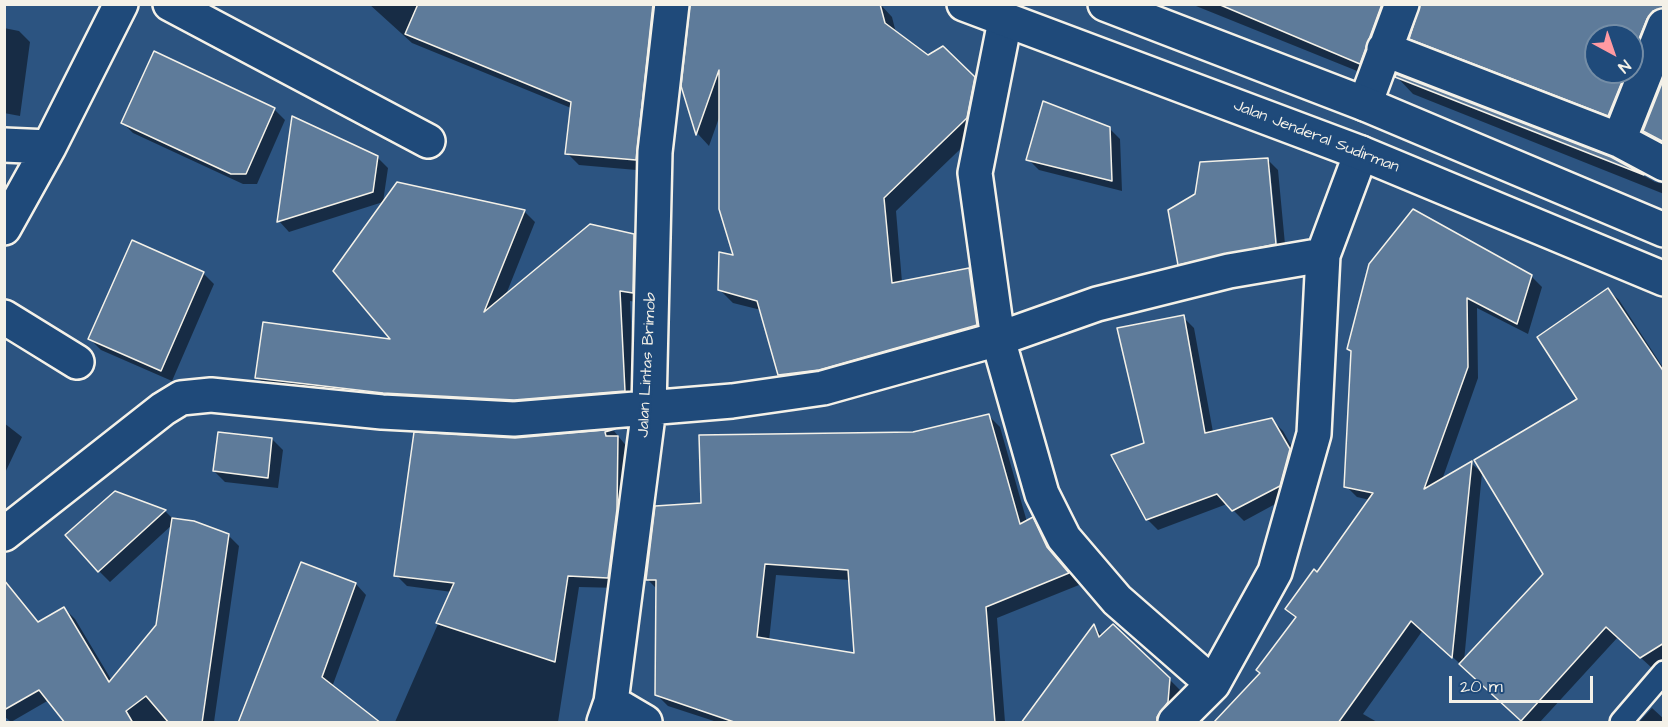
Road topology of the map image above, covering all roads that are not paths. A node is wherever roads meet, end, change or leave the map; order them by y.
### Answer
1 (121, 4) edge
2 (170, 4) edge
3 (672, 4) edge
4 (964, 4) edge
5 (1105, 4) edge
6 (1402, 4) edge
7 (1005, 21) junction
8 (1664, 26) edge
9 (1384, 50) junction
10 (1365, 104) junction
11 (1619, 140) junction
12 (428, 141) dead end
13 (4, 145) edge
14 (49, 147) junction
15 (1360, 153) junction
16 (1664, 164) edge
17 (4, 228) edge
18 (1664, 230) edge
19 (1323, 255) junction
20 (1664, 279) edge
21 (4, 317) edge
22 (998, 339) junction
23 (77, 362) dead end
24 (650, 408) junction
25 (4, 534) edge
26 (1664, 672) edge
27 (1213, 684) junction
28 (608, 712) edge
29 (645, 723) edge
30 (1175, 723) edge
31 (1621, 723) edge

1 - 14 street
2 - 12 street
3 - 24 street, Jalan Lintas Brimob
4 - 7 street, Jalan Jenderal Sudirman
5 - 10 street
6 - 9 street
7 - 15 street, Jalan Jenderal Sudirman
7 - 22 street
8 - 11 street
9 - 10 street
9 - 11 street
10 - 18 street
11 - 16 street
13 - 14 street
14 - 17 street
15 - 19 street
15 - 20 street, Jalan Jenderal Sudirman
19 - 22 street
19 - 27 street
21 - 23 street
22 - 24 street
22 - 27 street
24 - 25 street
24 - 28 street, Jalan Lintas Brimob
26 - 31 lane
27 - 30 street
28 - 29 street

